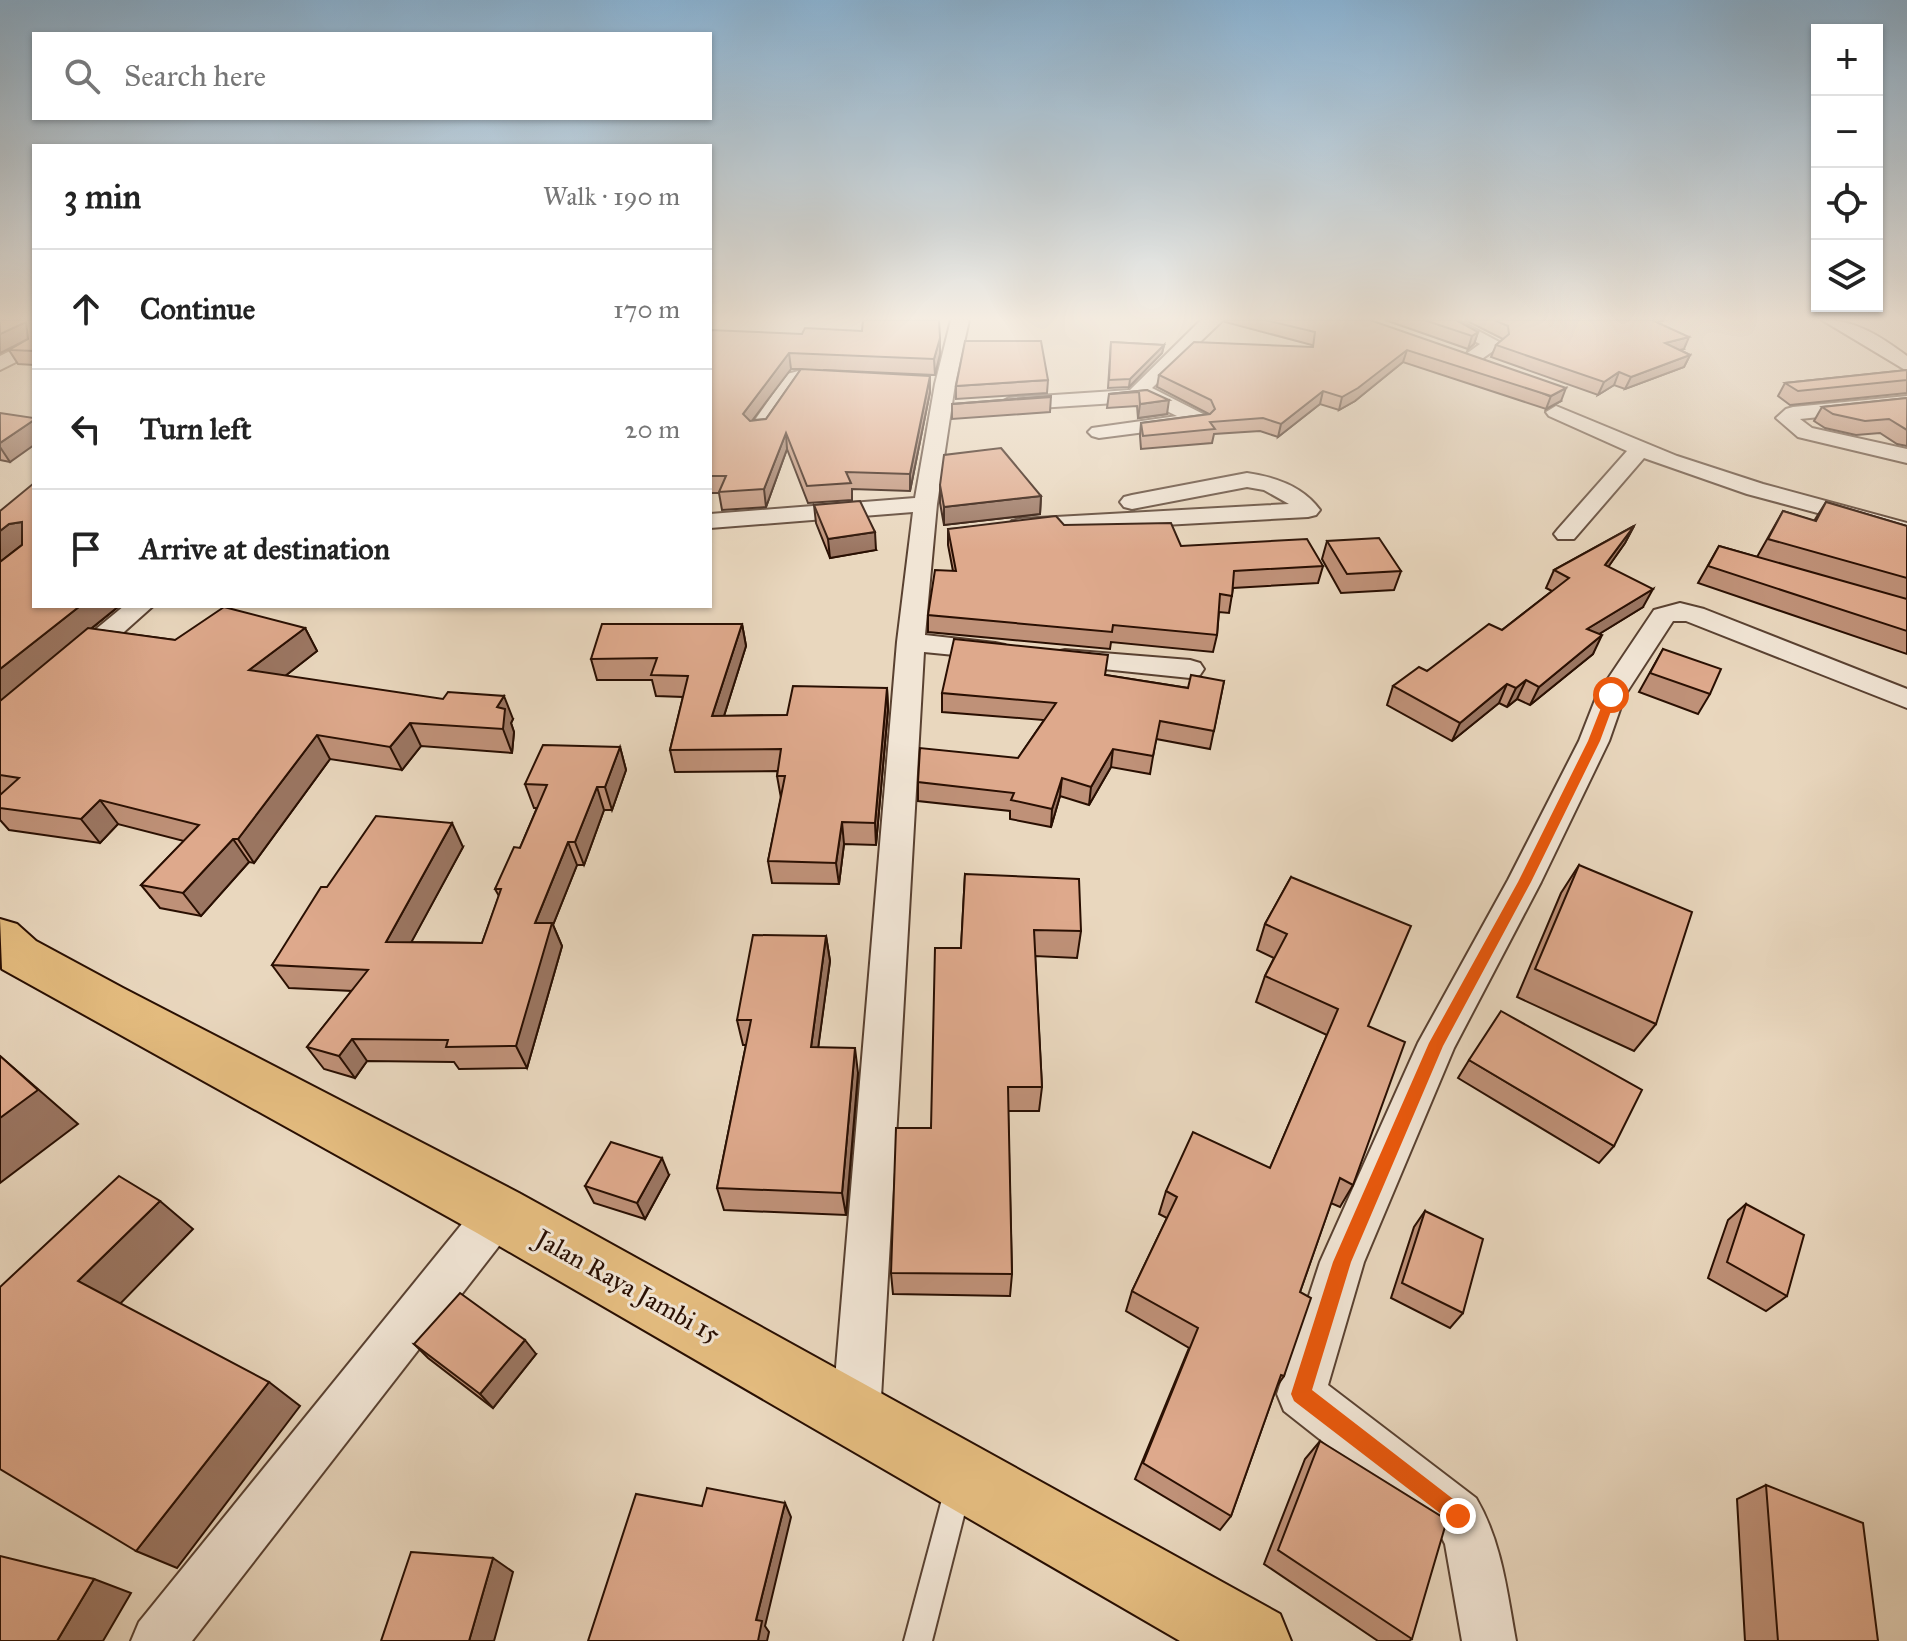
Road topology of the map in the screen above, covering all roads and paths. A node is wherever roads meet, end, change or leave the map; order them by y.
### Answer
1 (781, 397) edge
2 (943, 397) edge
3 (1120, 397) edge
4 (1148, 397) edge
5 (1907, 402) edge
6 (988, 405) edge
7 (1556, 412) dead end
8 (759, 430) edge
9 (1099, 432) dead end
10 (1639, 450) junction
11 (1907, 456) edge
12 (925, 504) junction
13 (712, 521) edge
14 (1051, 523) junction
15 (1004, 528) edge
16 (1907, 530) edge
17 (1566, 534) dead end
18 (138, 608) edge
19 (911, 642) junction
20 (1190, 669) dead end
21 (55, 678) edge
22 (1907, 699) edge
23 (6, 954) edge
24 (498, 1213) junction
25 (856, 1415) junction
26 (962, 1475) junction
27 (158, 1641) edge
28 (918, 1641) edge
29 (1253, 1641) edge
30 (1489, 1641) edge

1 - 8 street
2 - 12 street
3 - 6 street
4 - 9 street
5 - 11 street
7 - 10 street
10 - 16 street
10 - 17 street
12 - 13 street
12 - 19 street
14 - 14 street
14 - 15 street
18 - 21 street
19 - 20 street
19 - 25 street
22 - 30 street
23 - 24 highway, Jalan Raya Jambi 15
24 - 25 highway, Jalan Raya Jambi 15
24 - 27 street
25 - 26 highway, Jalan Raya Jambi 15
26 - 28 lane
26 - 29 highway, Jalan Raya Jambi 15

